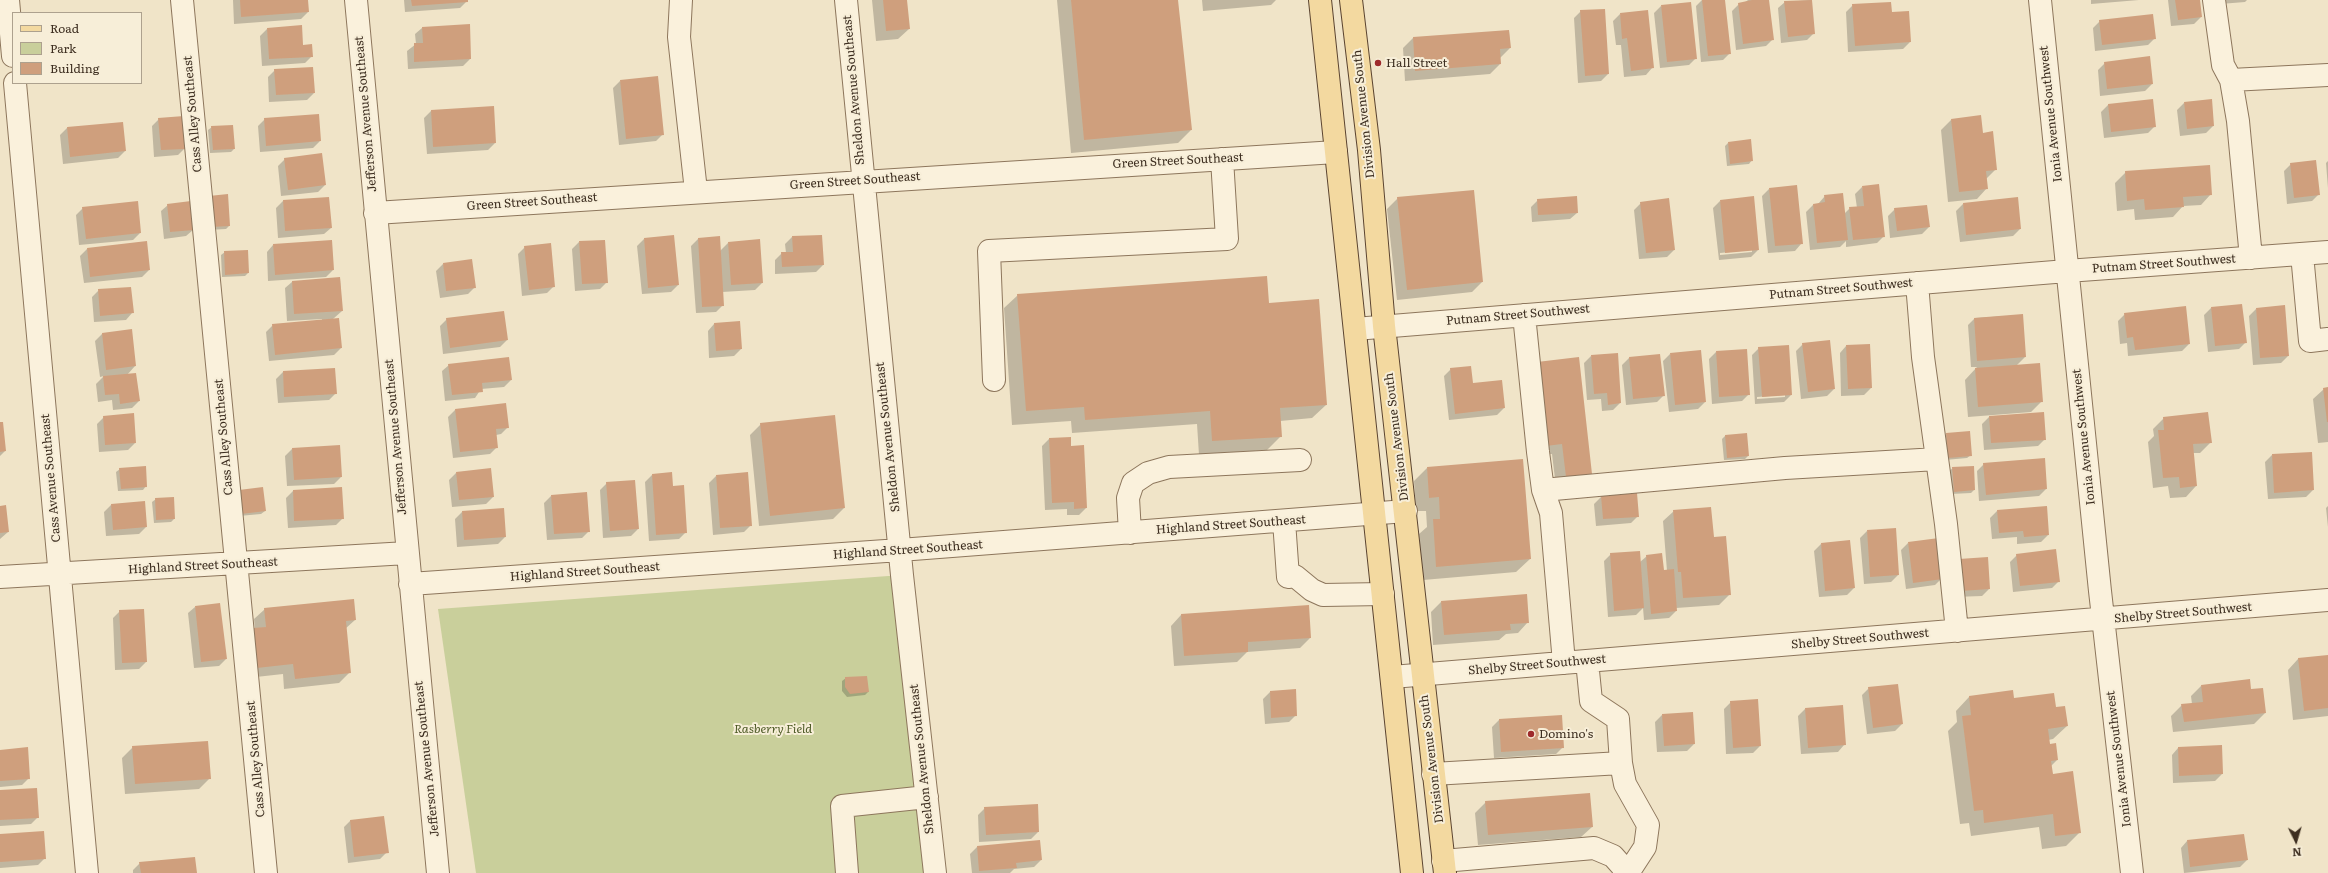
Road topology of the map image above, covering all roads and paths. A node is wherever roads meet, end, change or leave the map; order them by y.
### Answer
1 (8, 0) edge
2 (182, 0) edge
3 (356, 0) edge
4 (681, 0) edge
5 (846, 0) edge
6 (1320, 0) edge
7 (1351, 0) edge
8 (2040, 0) edge
9 (2214, 0) edge
10 (12, 45) edge
11 (2328, 75) edge
12 (2231, 80) junction
13 (15, 84) edge
14 (1336, 152) junction
15 (1222, 159) junction
16 (862, 180) junction
17 (696, 191) junction
18 (375, 212) junction
19 (2328, 252) edge
20 (2302, 254) junction
21 (2251, 258) junction
22 (2067, 271) junction
23 (1916, 283) junction
24 (1524, 315) junction
25 (1384, 326) junction
26 (1355, 329) junction
27 (2328, 339) edge
28 (994, 380) dead end
29 (1937, 459) junction
30 (1300, 460) dead end
31 (1543, 490) junction
32 (1406, 511) junction
33 (1374, 514) junction
34 (1284, 521) junction
35 (1130, 533) junction
36 (900, 550) junction
37 (407, 553) junction
38 (236, 564) junction
39 (60, 574) junction
40 (0, 577) edge
41 (410, 584) junction
42 (1383, 594) junction
43 (2328, 600) edge
44 (2103, 619) junction
45 (1957, 631) junction
46 (1586, 661) junction
47 (1564, 663) junction
48 (1422, 674) junction
49 (1392, 677) junction
50 (1621, 763) junction
51 (1433, 774) junction
52 (927, 797) junction
53 (1444, 867) edge
54 (87, 873) edge
55 (266, 873) edge
56 (438, 873) edge
57 (847, 873) edge
58 (935, 873) edge
59 (1412, 873) edge
60 (1624, 873) edge
61 (1628, 873) edge
62 (2132, 873) edge

1 - 10 street
2 - 38 street, Cass Alley Southeast
3 - 18 street, Jefferson Avenue Southeast
4 - 17 street
5 - 16 street, Sheldon Avenue Southeast
6 - 14 main road
7 - 25 main road, Division Avenue South
8 - 22 street, Ionia Avenue Southwest
9 - 12 street
11 - 12 street
12 - 21 street
13 - 39 street, Cass Avenue Southeast
14 - 15 street, Green Street Southeast
14 - 26 main road
15 - 16 street, Green Street Southeast
15 - 28 street
16 - 17 street, Green Street Southeast
16 - 36 street, Sheldon Avenue Southeast
17 - 18 street, Green Street Southeast
18 - 37 street, Jefferson Avenue Southeast
19 - 20 street, Putnam Street Southwest
20 - 21 street, Putnam Street Southwest
20 - 27 street
21 - 22 street, Putnam Street Southwest
22 - 23 street, Putnam Street Southwest
22 - 44 street, Ionia Avenue Southwest
23 - 24 street, Putnam Street Southwest
23 - 29 street
24 - 25 street, Putnam Street Southwest
24 - 31 street
25 - 26 street, Putnam Street Southwest
25 - 32 main road, Division Avenue South
26 - 33 main road
29 - 31 street
29 - 45 street
30 - 35 street
31 - 47 street
32 - 33 street, Highland Street Southeast
32 - 48 main road, Division Avenue South
33 - 34 street, Highland Street Southeast
33 - 42 main road
34 - 35 street, Highland Street Southeast
34 - 42 street
35 - 36 street, Highland Street Southeast
36 - 41 street, Highland Street Southeast
36 - 52 street, Sheldon Avenue Southeast
37 - 38 street, Highland Street Southeast
37 - 41 street, Jefferson Avenue Southeast
38 - 39 street, Highland Street Southeast
38 - 55 street, Cass Alley Southeast
39 - 40 street, Highland Street Southeast
39 - 54 street, Cass Avenue Southeast
41 - 56 street, Jefferson Avenue Southeast
42 - 49 main road
43 - 44 street, Shelby Street Southwest
44 - 45 street, Shelby Street Southwest
44 - 62 street, Ionia Avenue Southwest
45 - 46 street, Shelby Street Southwest
46 - 47 street, Shelby Street Southwest
46 - 50 street
47 - 48 street, Shelby Street Southwest
48 - 49 street, Shelby Street Southwest
48 - 51 main road, Division Avenue South
49 - 59 main road
50 - 51 street
50 - 61 street
51 - 53 main road, Division Avenue South
52 - 57 street
52 - 58 street, Sheldon Avenue Southeast
53 - 61 street
60 - 61 street

